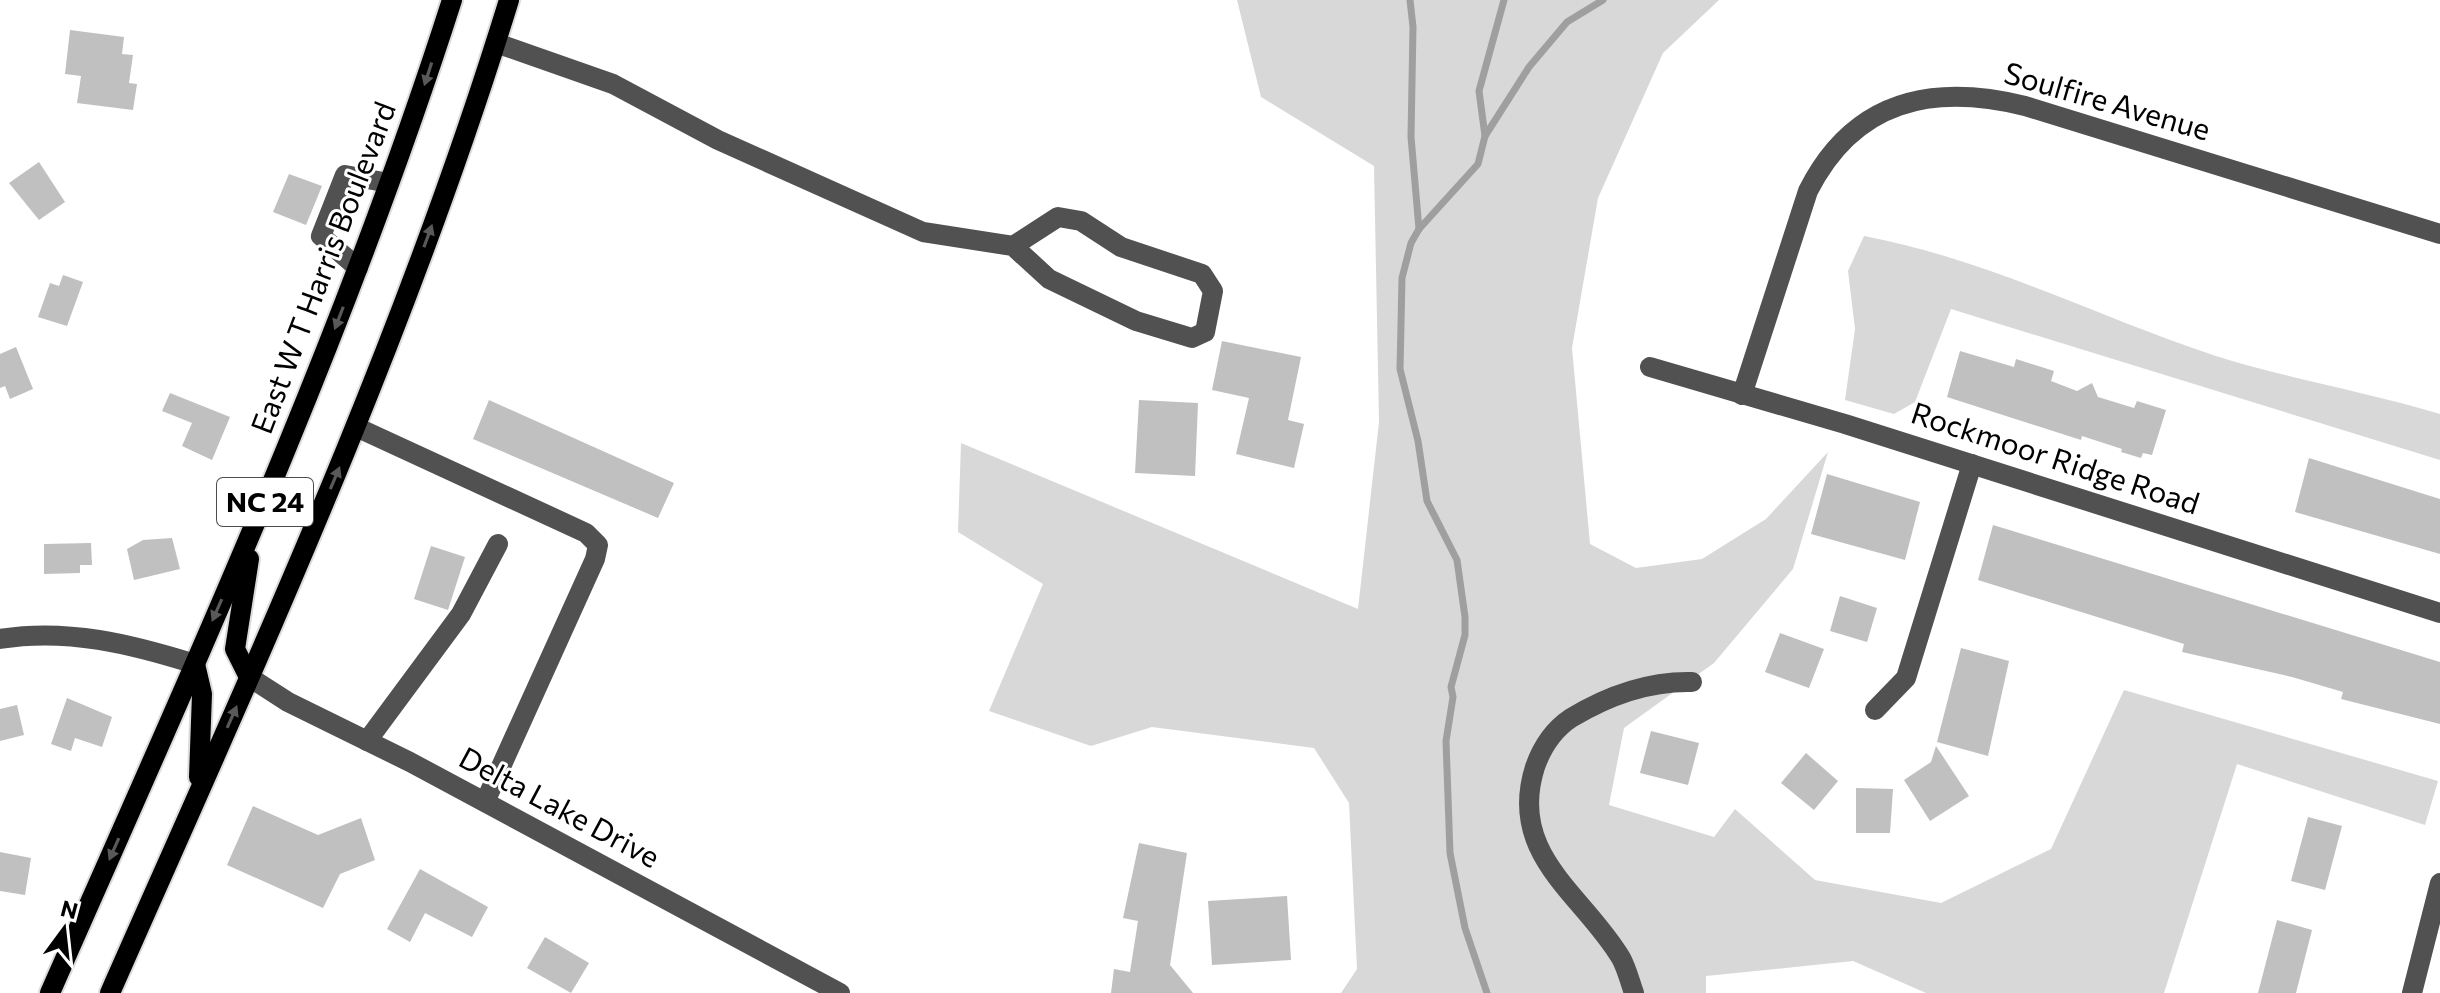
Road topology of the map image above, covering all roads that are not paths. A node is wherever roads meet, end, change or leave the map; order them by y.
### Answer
1 (452, 0) edge
2 (509, 0) edge
3 (496, 43) junction
4 (389, 183) junction
5 (2440, 234) edge
6 (1013, 246) junction
7 (358, 268) junction
8 (1650, 367) dead end
9 (1742, 395) junction
10 (356, 427) junction
11 (1972, 464) junction
12 (255, 524) junction
13 (498, 544) dead end
14 (2440, 613) edge
15 (0, 639) edge
16 (195, 664) junction
17 (249, 677) junction
18 (1692, 682) dead end
19 (1875, 710) dead end
20 (367, 741) junction
21 (196, 797) junction
22 (485, 802) junction
23 (2440, 883) edge
24 (50, 993) edge
25 (110, 993) edge
26 (840, 993) edge
27 (1634, 993) edge
28 (2412, 993) edge

1 -> 4 main road, East W T Harris Boulevard / NC 24
2 - 3 main road, NC 24
3 - 6 street
10 -> 3 main road, NC 24
4 - 7 main road, East W T Harris Boulevard / NC 24
4 - 7 street
5 - 9 street, Soulfire Avenue
6 - 6 street
7 -> 12 main road, East W T Harris Boulevard / NC 24
8 - 9 street, Rockmoor Ridge Road
9 - 11 street, Rockmoor Ridge Road
17 -> 10 main road, NC 24
10 - 22 street
11 - 14 street, Rockmoor Ridge Road
11 - 19 street
12 -> 16 main road, East W T Harris Boulevard / NC 24
12 - 17 main road
13 - 20 street
15 - 16 street
16 - 21 main road
16 -> 24 main road, East W T Harris Boulevard / NC 24
17 - 20 street, Delta Lake Drive
21 -> 17 main road, NC 24
18 - 27 street
20 - 22 street, Delta Lake Drive
21 - 25 main road, NC 24
22 - 26 street, Delta Lake Drive
23 - 28 street

